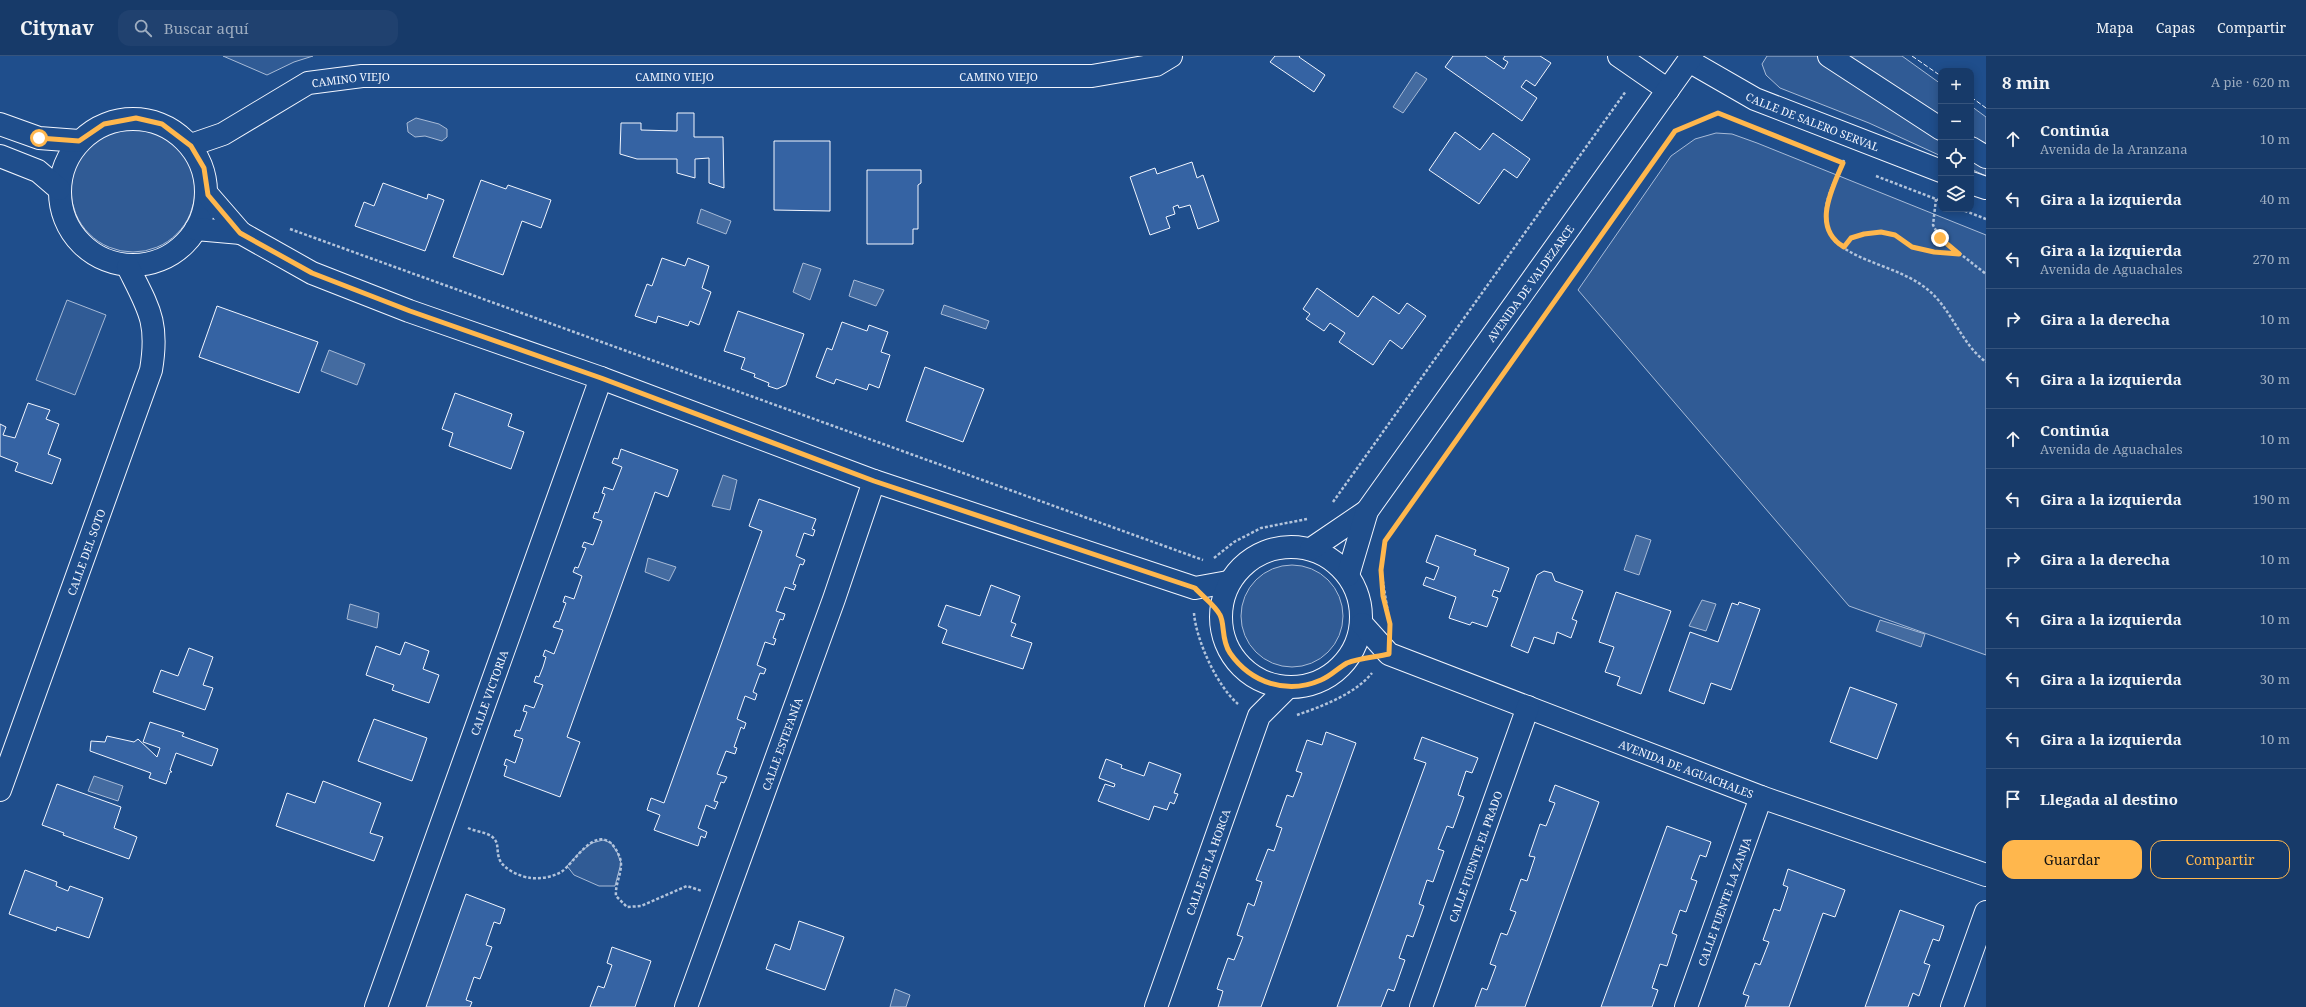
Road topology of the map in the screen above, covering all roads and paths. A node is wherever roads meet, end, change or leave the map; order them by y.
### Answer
1 (1171, 56) edge
2 (1619, 56) edge
3 (1829, 56) edge
4 (1691, 58) edge
5 (1640, 71) junction
6 (1668, 90) junction
7 (0, 124) edge
8 (1747, 125) dead end
9 (1938, 127) edge
10 (1853, 137) junction
11 (79, 141) junction
12 (191, 146) junction
13 (1974, 150) edge
14 (0, 156) edge
15 (1986, 157) edge
16 (1836, 160) dead end
17 (1843, 163) junction
18 (1849, 165) dead end
19 (1938, 170) edge
20 (1875, 175) dead end
21 (59, 189) junction
22 (1937, 193) dead end
23 (208, 195) junction
24 (1936, 199) junction
25 (1968, 212) edge
26 (1986, 219) edge
27 (286, 228) dead end
28 (196, 229) junction
29 (240, 233) junction
30 (1844, 247) junction
31 (1959, 254) junction
32 (156, 262) junction
33 (128, 267) junction
34 (1986, 274) edge
35 (150, 311) junction
36 (1986, 362) edge
37 (601, 378) junction
38 (874, 481) junction
39 (1332, 502) dead end
40 (1367, 511) junction
41 (1314, 517) dead end
42 (1385, 541) dead end
43 (1384, 548) dead end
44 (1311, 549) junction
45 (1348, 575) junction
46 (1228, 582) junction
47 (1195, 588) junction
48 (1220, 615) junction
49 (1362, 624) junction
50 (1389, 654) junction
51 (1348, 663) junction
52 (1254, 677) junction
53 (1288, 687) junction
54 (1528, 707) junction
55 (1259, 716) junction
56 (0, 790) edge
57 (1761, 796) junction
58 (443, 819) junction
59 (1986, 875) edge
60 (726, 898) junction
61 (1986, 912) edge
62 (376, 1007) edge
63 (686, 1007) edge
64 (1156, 1007) edge
65 (1421, 1007) edge
66 (1686, 1007) edge
67 (1952, 1007) edge

1 - 12 street, CAMINO VIEJO
2 - 5 street
3 - 9 street
4 - 6 street, AVENIDA DE VALDEZARCE
4 - 10 street, CALLE DE SALERO SERVAL
5 - 6 street
5 - 39 path
6 - 40 street, AVENIDA DE VALDEZARCE
7 - 11 street
8 - 42 path
10 - 17 path
10 - 19 street, CALLE DE SALERO SERVAL
11 - 12 street
11 - 21 street
12 - 23 street
13 - 15 street
14 - 21 street
16 - 17 path
17 - 18 path
17 - 30 path
20 - 24 path
21 - 33 street
22 - 24 path
23 - 28 street
23 - 29 street
24 - 31 path
25 - 26 path
27 - 41 path
28 - 29 street
28 - 32 street
29 - 37 street
30 - 31 path
30 - 36 path
31 - 34 path
32 - 33 street
32 - 35 street, CALLE DEL SOTO
33 - 35 street, CALLE DEL SOTO
35 - 56 street, CALLE DEL SOTO
37 - 38 street
37 - 58 street, CALLE VICTORIA
38 - 47 street
38 - 60 street, CALLE ESTEFANÍA
40 - 44 street, AVENIDA DE VALDEZARCE
40 - 45 street, AVENIDA DE VALDEZARCE
43 - 50 path
44 - 45 street
44 - 46 street
45 - 49 street
46 - 47 street
46 - 48 street
47 - 48 street
47 - 55 path
48 - 52 street
49 - 50 street, AVENIDA DE AGUACHALES
49 - 51 street
50 - 51 street
50 - 54 street, AVENIDA DE AGUACHALES
50 - 55 path
51 - 53 street
52 - 53 street
52 - 55 street, CALLE DE LA HORCA
53 - 55 street, CALLE DE LA HORCA
54 - 57 street, AVENIDA DE AGUACHALES
54 - 65 street, CALLE FUENTE EL PRADO
55 - 64 street, CALLE DE LA HORCA
57 - 59 street, AVENIDA DE AGUACHALES
57 - 66 street, CALLE FUENTE LA ZANJA
58 - 60 path
58 - 62 street, CALLE VICTORIA
60 - 63 street, CALLE ESTEFANÍA
61 - 67 street

